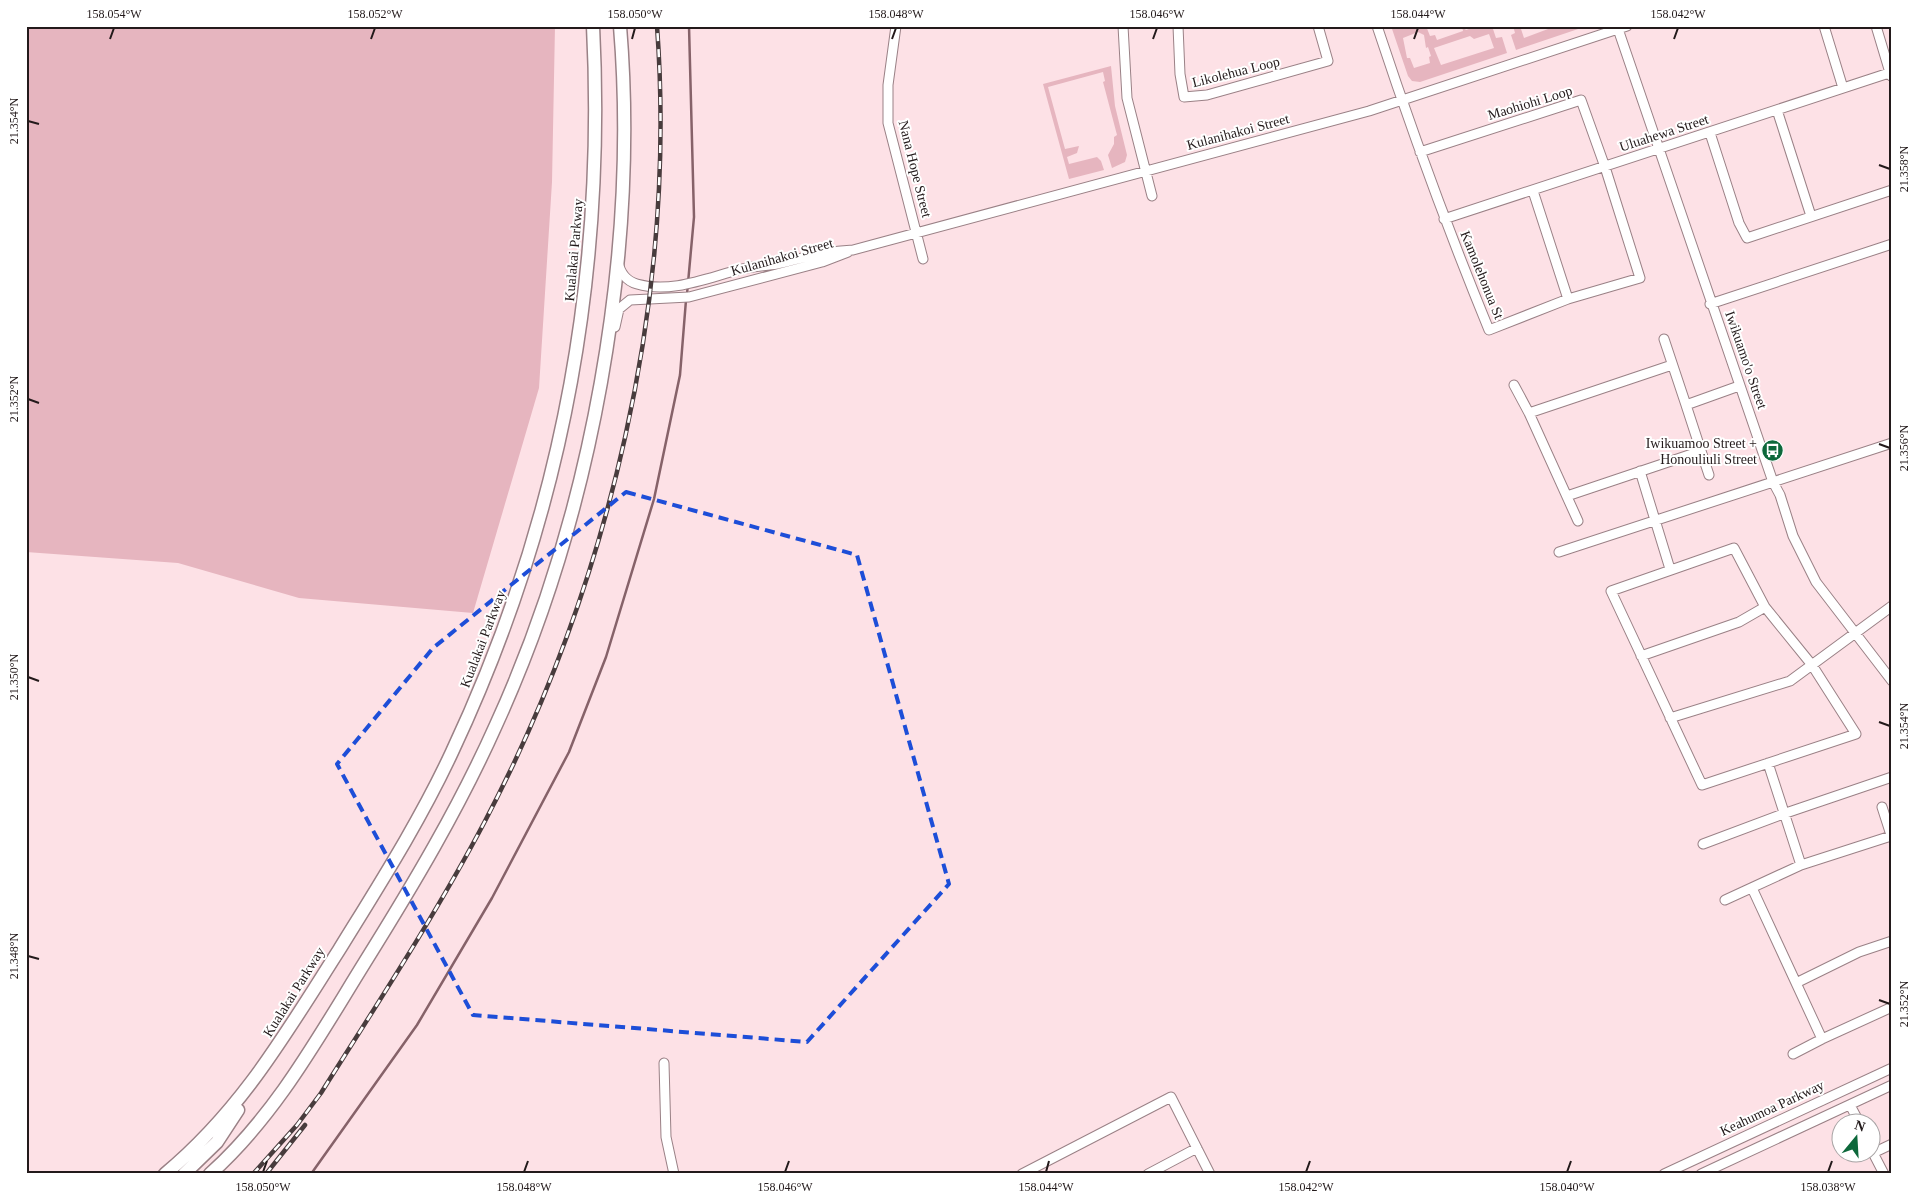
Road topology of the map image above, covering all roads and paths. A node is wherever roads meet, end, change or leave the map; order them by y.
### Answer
1 (593, 26) edge
2 (620, 26) edge
3 (896, 26) edge
4 (1123, 26) edge
5 (1178, 26) edge
6 (1318, 26) edge
7 (1377, 26) edge
8 (1824, 26) edge
9 (1876, 26) edge
10 (1620, 27) edge
11 (1891, 74) edge
12 (1842, 88) junction
13 (1402, 101) junction
14 (1777, 110) junction
15 (1710, 133) junction
16 (1659, 149) junction
17 (1420, 152) junction
18 (1605, 167) junction
19 (1146, 172) junction
20 (1892, 190) edge
21 (1533, 191) junction
22 (1152, 196) dead end
23 (1811, 216) junction
24 (1444, 219) junction
25 (916, 233) junction
26 (1892, 244) edge
27 (618, 250) junction
28 (852, 250) junction
29 (923, 259) dead end
30 (1568, 299) junction
31 (1710, 304) junction
32 (1664, 339) dead end
33 (1672, 364) junction
34 (1514, 385) dead end
35 (1739, 386) junction
36 (1686, 406) junction
37 (1529, 413) junction
38 (1892, 443) edge
39 (1701, 451) junction
40 (586, 453) junction
41 (1640, 471) junction
42 (1709, 475) dead end
43 (1773, 482) junction
44 (1567, 496) junction
45 (1655, 520) junction
46 (1578, 521) dead end
47 (1559, 552) dead end
48 (1670, 569) junction
49 (1892, 606) edge
50 (1765, 607) junction
51 (1854, 632) junction
52 (1641, 656) junction
53 (1812, 665) junction
54 (1892, 681) edge
55 (1670, 718) junction
56 (1768, 763) junction
57 (1892, 778) edge
58 (1882, 807) dead end
59 (1783, 814) junction
60 (1892, 837) edge
61 (1703, 844) dead end
62 (1801, 865) junction
63 (1752, 888) junction
64 (1726, 900) dead end
65 (1892, 940) edge
66 (1796, 982) junction
67 (1892, 1007) edge
68 (1822, 1039) junction
69 (1794, 1054) dead end
70 (664, 1063) dead end
71 (1892, 1068) edge
72 (258, 1075) junction
73 (1892, 1085) edge
74 (1850, 1105) junction
75 (1853, 1112) edge
76 (1892, 1144) edge
77 (1197, 1148) junction
78 (1880, 1148) edge
79 (1878, 1162) edge
80 (165, 1174) edge
81 (184, 1174) edge
82 (210, 1174) edge
83 (674, 1174) edge
84 (1022, 1174) edge
85 (1148, 1174) edge
86 (1210, 1174) edge
87 (1664, 1174) edge
88 (1701, 1174) edge
89 (1884, 1174) edge

1 - 72 main road, Kualakai Parkway
2 - 27 main road
3 - 25 street, Nana Hope Street
4 - 19 street
5 - 6 street, Likolehua Loop
7 - 13 street, Kamolehonua St
8 - 12 street
9 - 11 street
10 - 13 street, Kulanihakoi Street
10 - 16 street, Iwikuamo'o Street
11 - 12 street, Uluahewa Street
12 - 14 street, Uluahewa Street
13 - 17 street, Kamolehonua St
13 - 19 street, Kulanihakoi Street
14 - 15 street, Uluahewa Street
14 - 23 street
15 - 16 street, Uluahewa Street
15 - 23 street
16 - 18 street, Uluahewa Street
16 - 31 street, Iwikuamo'o Street
17 - 18 street, Maohiohi Loop
17 - 24 street, Kamolehonua St
18 - 21 street, Uluahewa Street
18 - 30 street, Kamolehonua St
19 - 22 street
19 - 25 street, Kulanihakoi Street
20 - 23 street
21 - 24 street, Uluahewa Street
21 - 30 street
24 - 30 street, Kamolehonua St
25 - 28 street, Kulanihakoi Street
25 - 29 street, Nana Hope Street
26 - 31 street
27 - 28 street, Kulanihakoi Street
27 - 40 main road
28 - 40 street, Kulanihakoi Street
31 - 35 street, Iwikuamo'o Street
32 - 33 street
33 - 36 street
33 - 37 street
34 - 37 street
35 - 36 street
35 - 43 street, Iwikuamo'o Street
36 - 39 street
37 - 44 street
38 - 43 street
39 - 41 street
39 - 42 street
40 - 82 main road
41 - 44 street
41 - 45 street
43 - 45 street
43 - 51 street, Iwikuamo'o Street
44 - 46 street
45 - 47 street
45 - 48 street
48 - 50 street
48 - 52 street
49 - 51 street
50 - 52 street
50 - 53 street
51 - 53 street
51 - 54 street, Iwikuamo'o Street
52 - 55 street
53 - 55 street
53 - 56 street
55 - 56 street
56 - 59 street
57 - 59 street
58 - 60 street
59 - 61 street
59 - 62 street
60 - 62 street
62 - 63 street
63 - 64 street
63 - 66 street
65 - 66 street
66 - 68 street
67 - 68 street
68 - 69 street
70 - 83 street
71 - 87 street, Keahumoa Parkway
72 - 80 main road, Kualakai Parkway
72 - 81 main road
73 - 74 street
74 - 75 street
74 - 88 street
76 - 78 street
77 - 84 street
77 - 85 street
77 - 86 street
79 - 89 street

